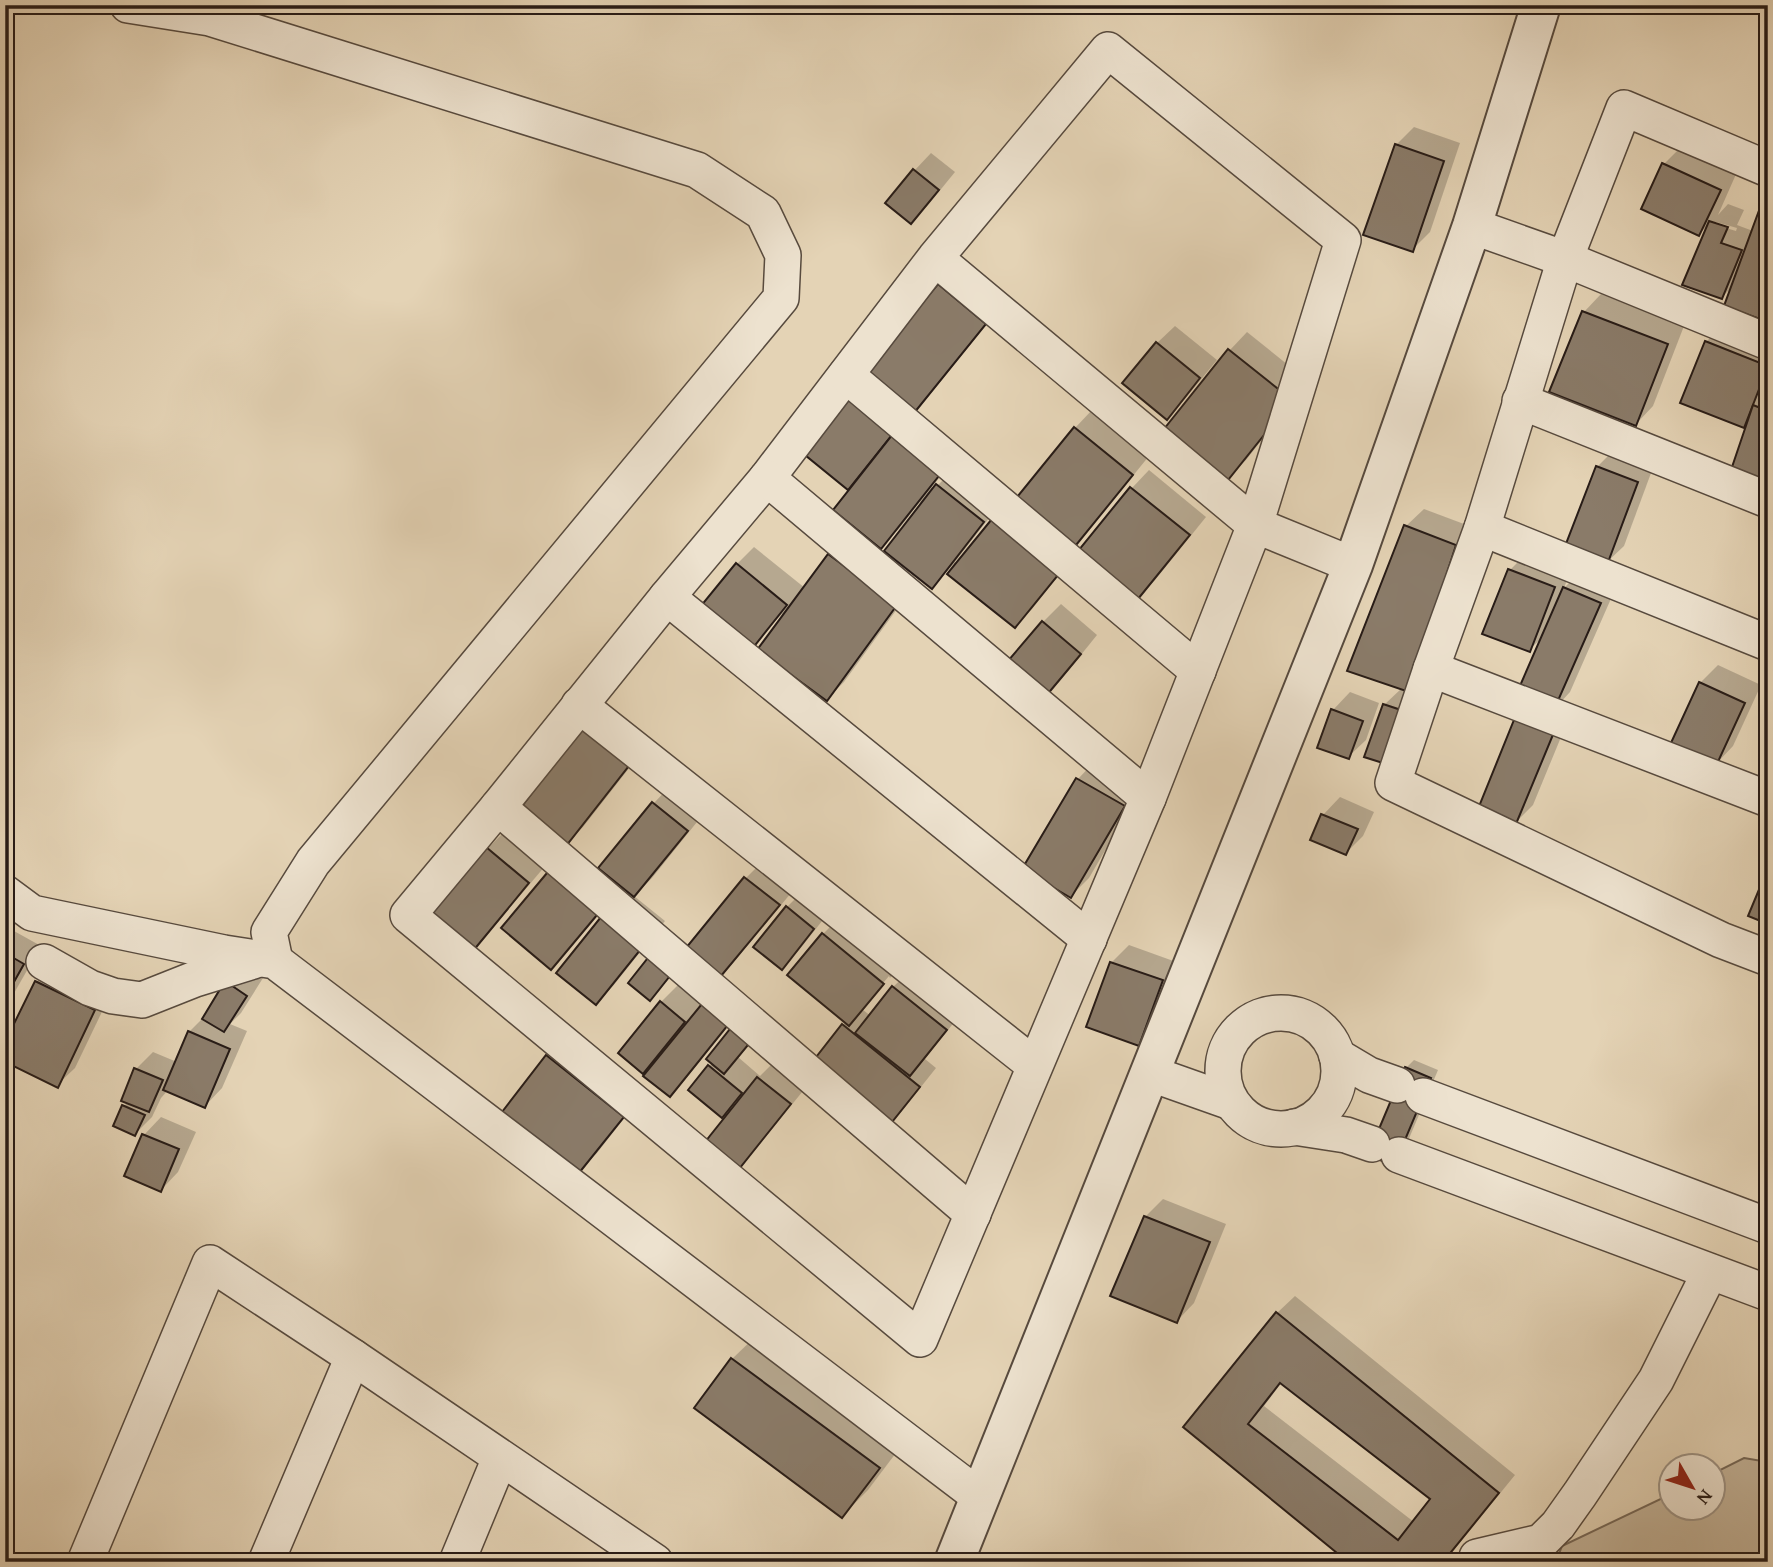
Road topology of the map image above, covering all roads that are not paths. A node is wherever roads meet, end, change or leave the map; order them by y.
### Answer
1 (128, 5) edge
2 (1541, 5) edge
3 (1768, 169) edge
4 (1472, 226) junction
5 (935, 258) junction
6 (1565, 259) junction
7 (1768, 342) edge
8 (846, 375) junction
9 (1520, 401) junction
10 (767, 478) junction
11 (1768, 500) edge
12 (1255, 525) junction
13 (1482, 528) junction
14 (1353, 565) junction
15 (667, 597) junction
16 (1768, 643) edge
17 (1432, 669) junction
18 (1198, 671) junction
19 (579, 705) junction
20 (1147, 798) junction
21 (1768, 799) edge
22 (498, 807) junction
23 (5, 892) edge
24 (1089, 939) junction
25 (1768, 958) edge
26 (267, 960) junction
27 (44, 962) dead end
28 (1337, 1056) junction
29 (1034, 1065) junction
30 (1149, 1073) junction
31 (1231, 1102) junction
32 (1294, 1127) junction
33 (973, 1214) junction
34 (1768, 1226) edge
35 (1710, 1272) junction
36 (1768, 1293) edge
37 (353, 1357) junction
38 (500, 1458) junction
39 (980, 1497) junction
40 (1477, 1557) dead end
41 (649, 1560) edge
42 (85, 1562) edge
43 (266, 1562) edge
44 (457, 1562) edge
45 (954, 1562) edge

1 - 26 street
2 - 4 street
3 - 6 street
4 - 6 street
4 - 14 street
5 - 8 street
5 - 12 street
5 - 12 street
6 - 7 street
6 - 9 street
8 - 10 street
8 - 18 street
9 - 11 street
9 - 13 street
10 - 15 street
10 - 20 street
12 - 14 street
12 - 18 street
13 - 16 street
13 - 17 street
14 - 30 street
15 - 19 street
15 - 24 street
17 - 21 street
17 - 25 street
18 - 20 street
19 - 22 street
19 - 29 street
20 - 24 street
22 - 33 street
22 - 33 street
23 - 26 street
24 - 29 street
26 - 27 street
26 - 39 street
28 - 31 street
28 - 32 street
28 - 34 street
29 - 33 street
30 - 31 street
30 - 39 street
31 - 32 street
32 - 35 street
35 - 36 street
35 - 40 street
37 - 38 street
37 - 42 street
37 - 43 street
38 - 41 street
38 - 44 street
39 - 45 street

